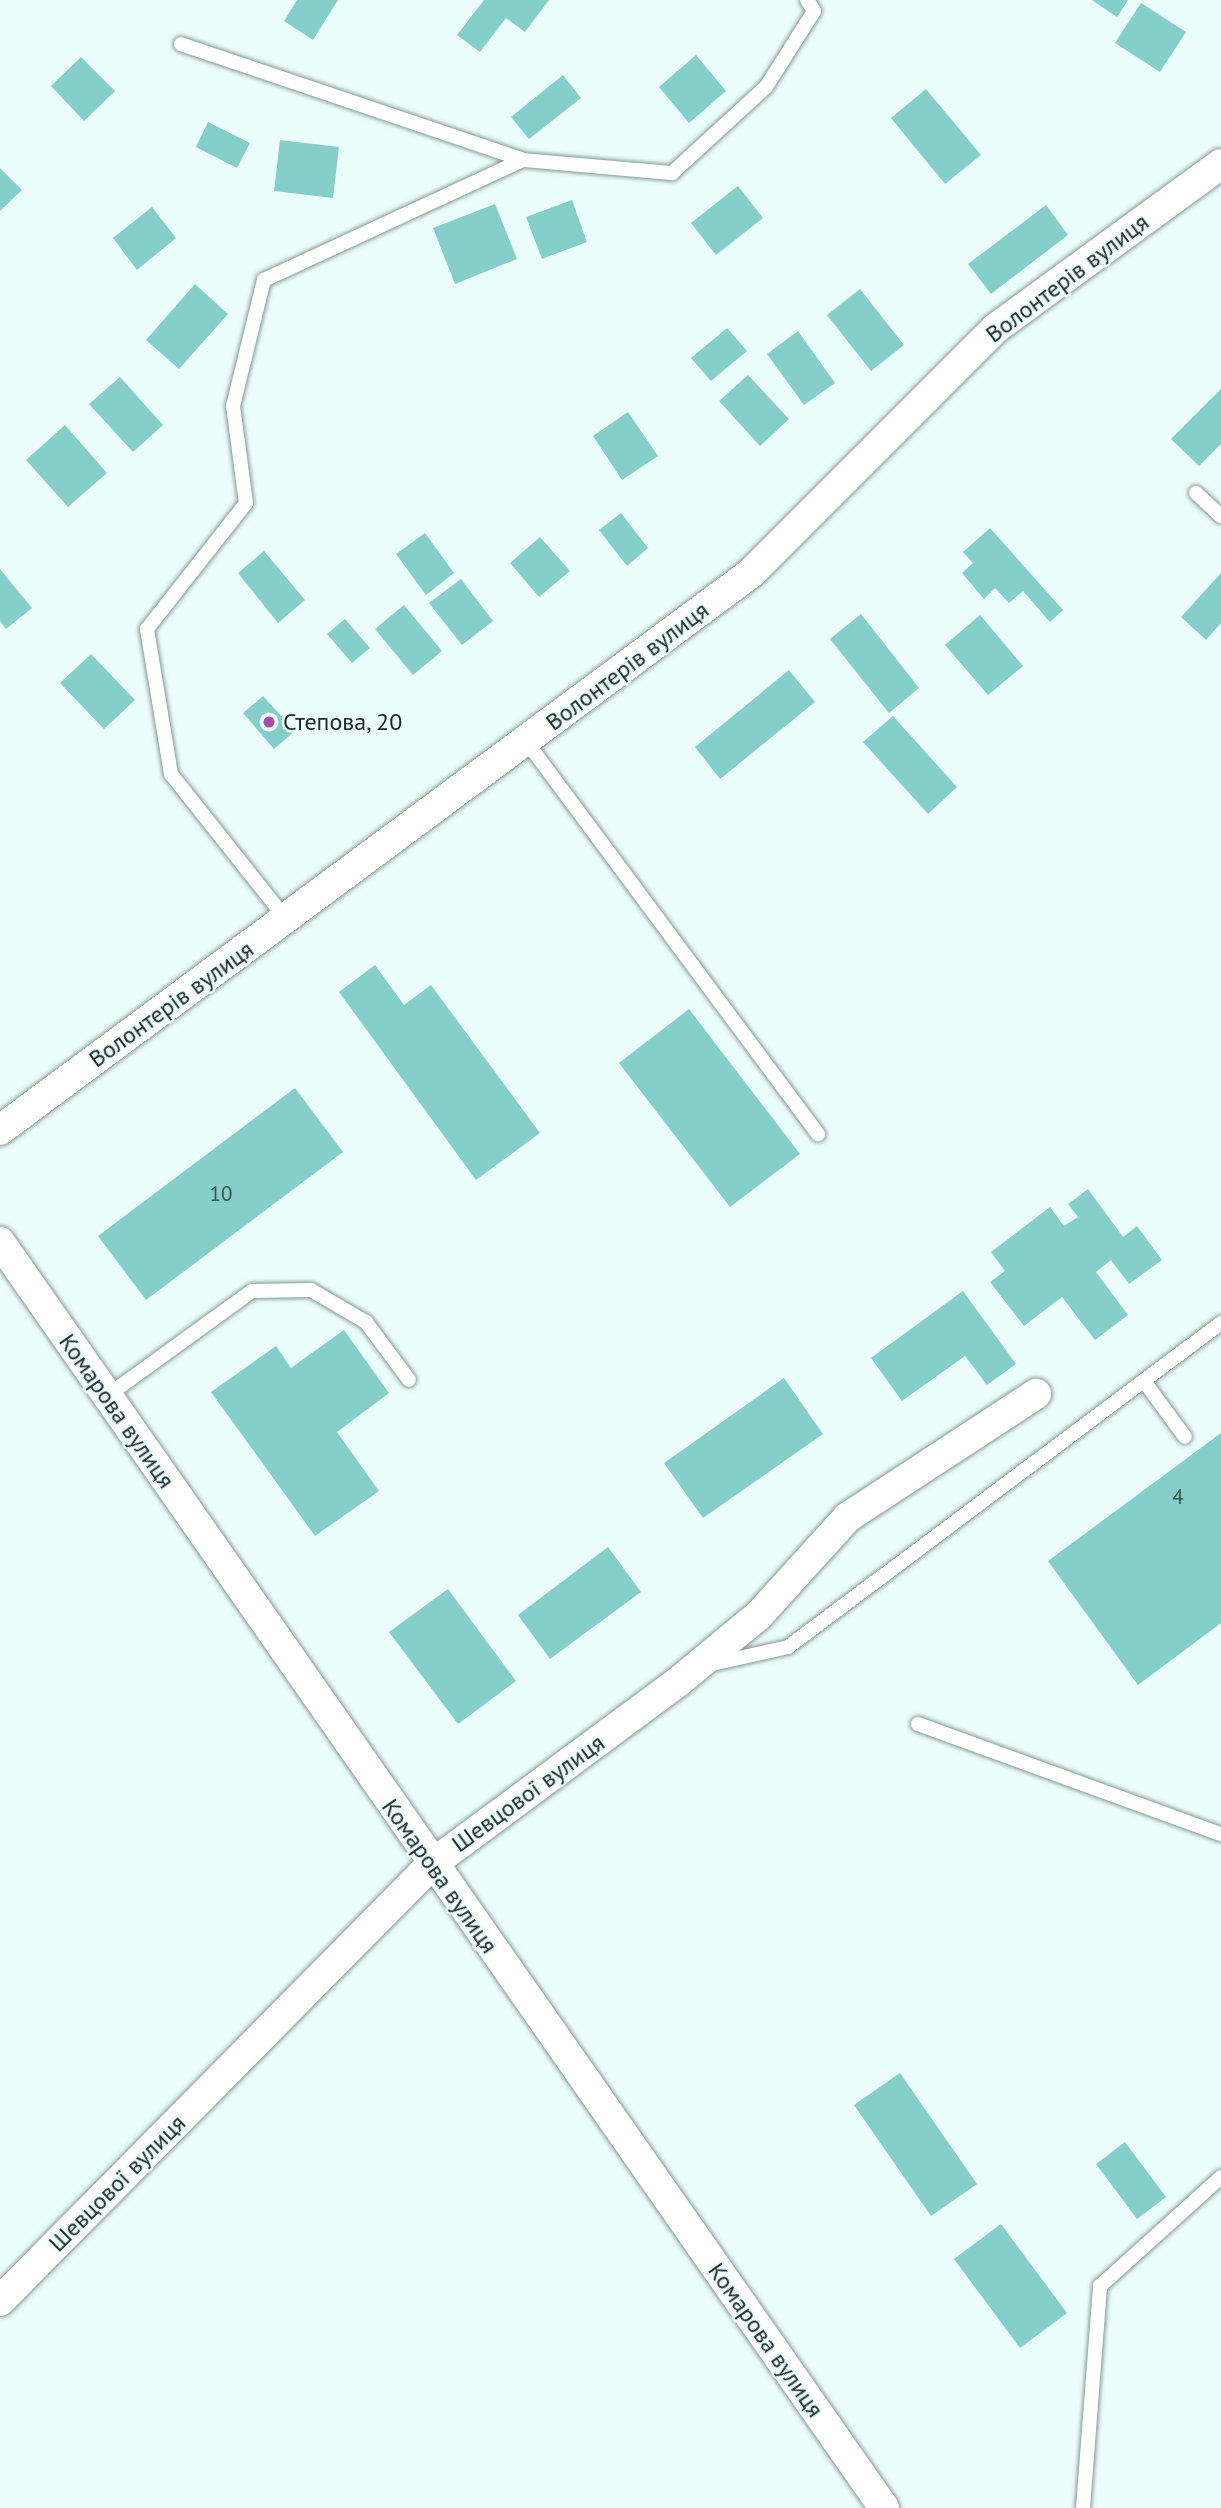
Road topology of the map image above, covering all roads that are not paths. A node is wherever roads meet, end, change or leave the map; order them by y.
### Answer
1 (807, 0) edge
2 (181, 44) dead end
3 (523, 160) junction
4 (1221, 164) edge
5 (1196, 493) dead end
6 (1221, 516) edge
7 (526, 741) junction
8 (286, 919) junction
9 (0, 1130) edge
10 (818, 1134) dead end
11 (0, 1242) edge
12 (1221, 1323) edge
13 (409, 1380) dead end
14 (1144, 1381) junction
15 (1036, 1394) dead end
16 (107, 1396) junction
17 (1185, 1437) dead end
18 (696, 1667) junction
19 (918, 1724) dead end
20 (1221, 1834) edge
21 (432, 1864) junction
22 (1221, 2177) edge
23 (0, 2301) edge
24 (884, 2508) edge
25 (1083, 2508) edge

1 - 3 lane
2 - 3 lane
3 - 8 lane
4 - 7 street, Волонтерів вулиця
5 - 6 lane
7 - 8 street, Волонтерів вулиця
7 - 10 lane
8 - 9 street, Волонтерів вулиця
11 - 16 street, Комарова вулиця
12 - 14 lane
13 - 16 lane
14 - 17 lane
14 - 18 lane
15 - 18 street, Шевцової вулиця
16 - 21 street, Комарова вулиця
18 - 21 street, Шевцової вулиця
19 - 20 lane
21 - 23 street, Шевцової вулиця
21 - 24 street, Комарова вулиця
22 - 25 lane

